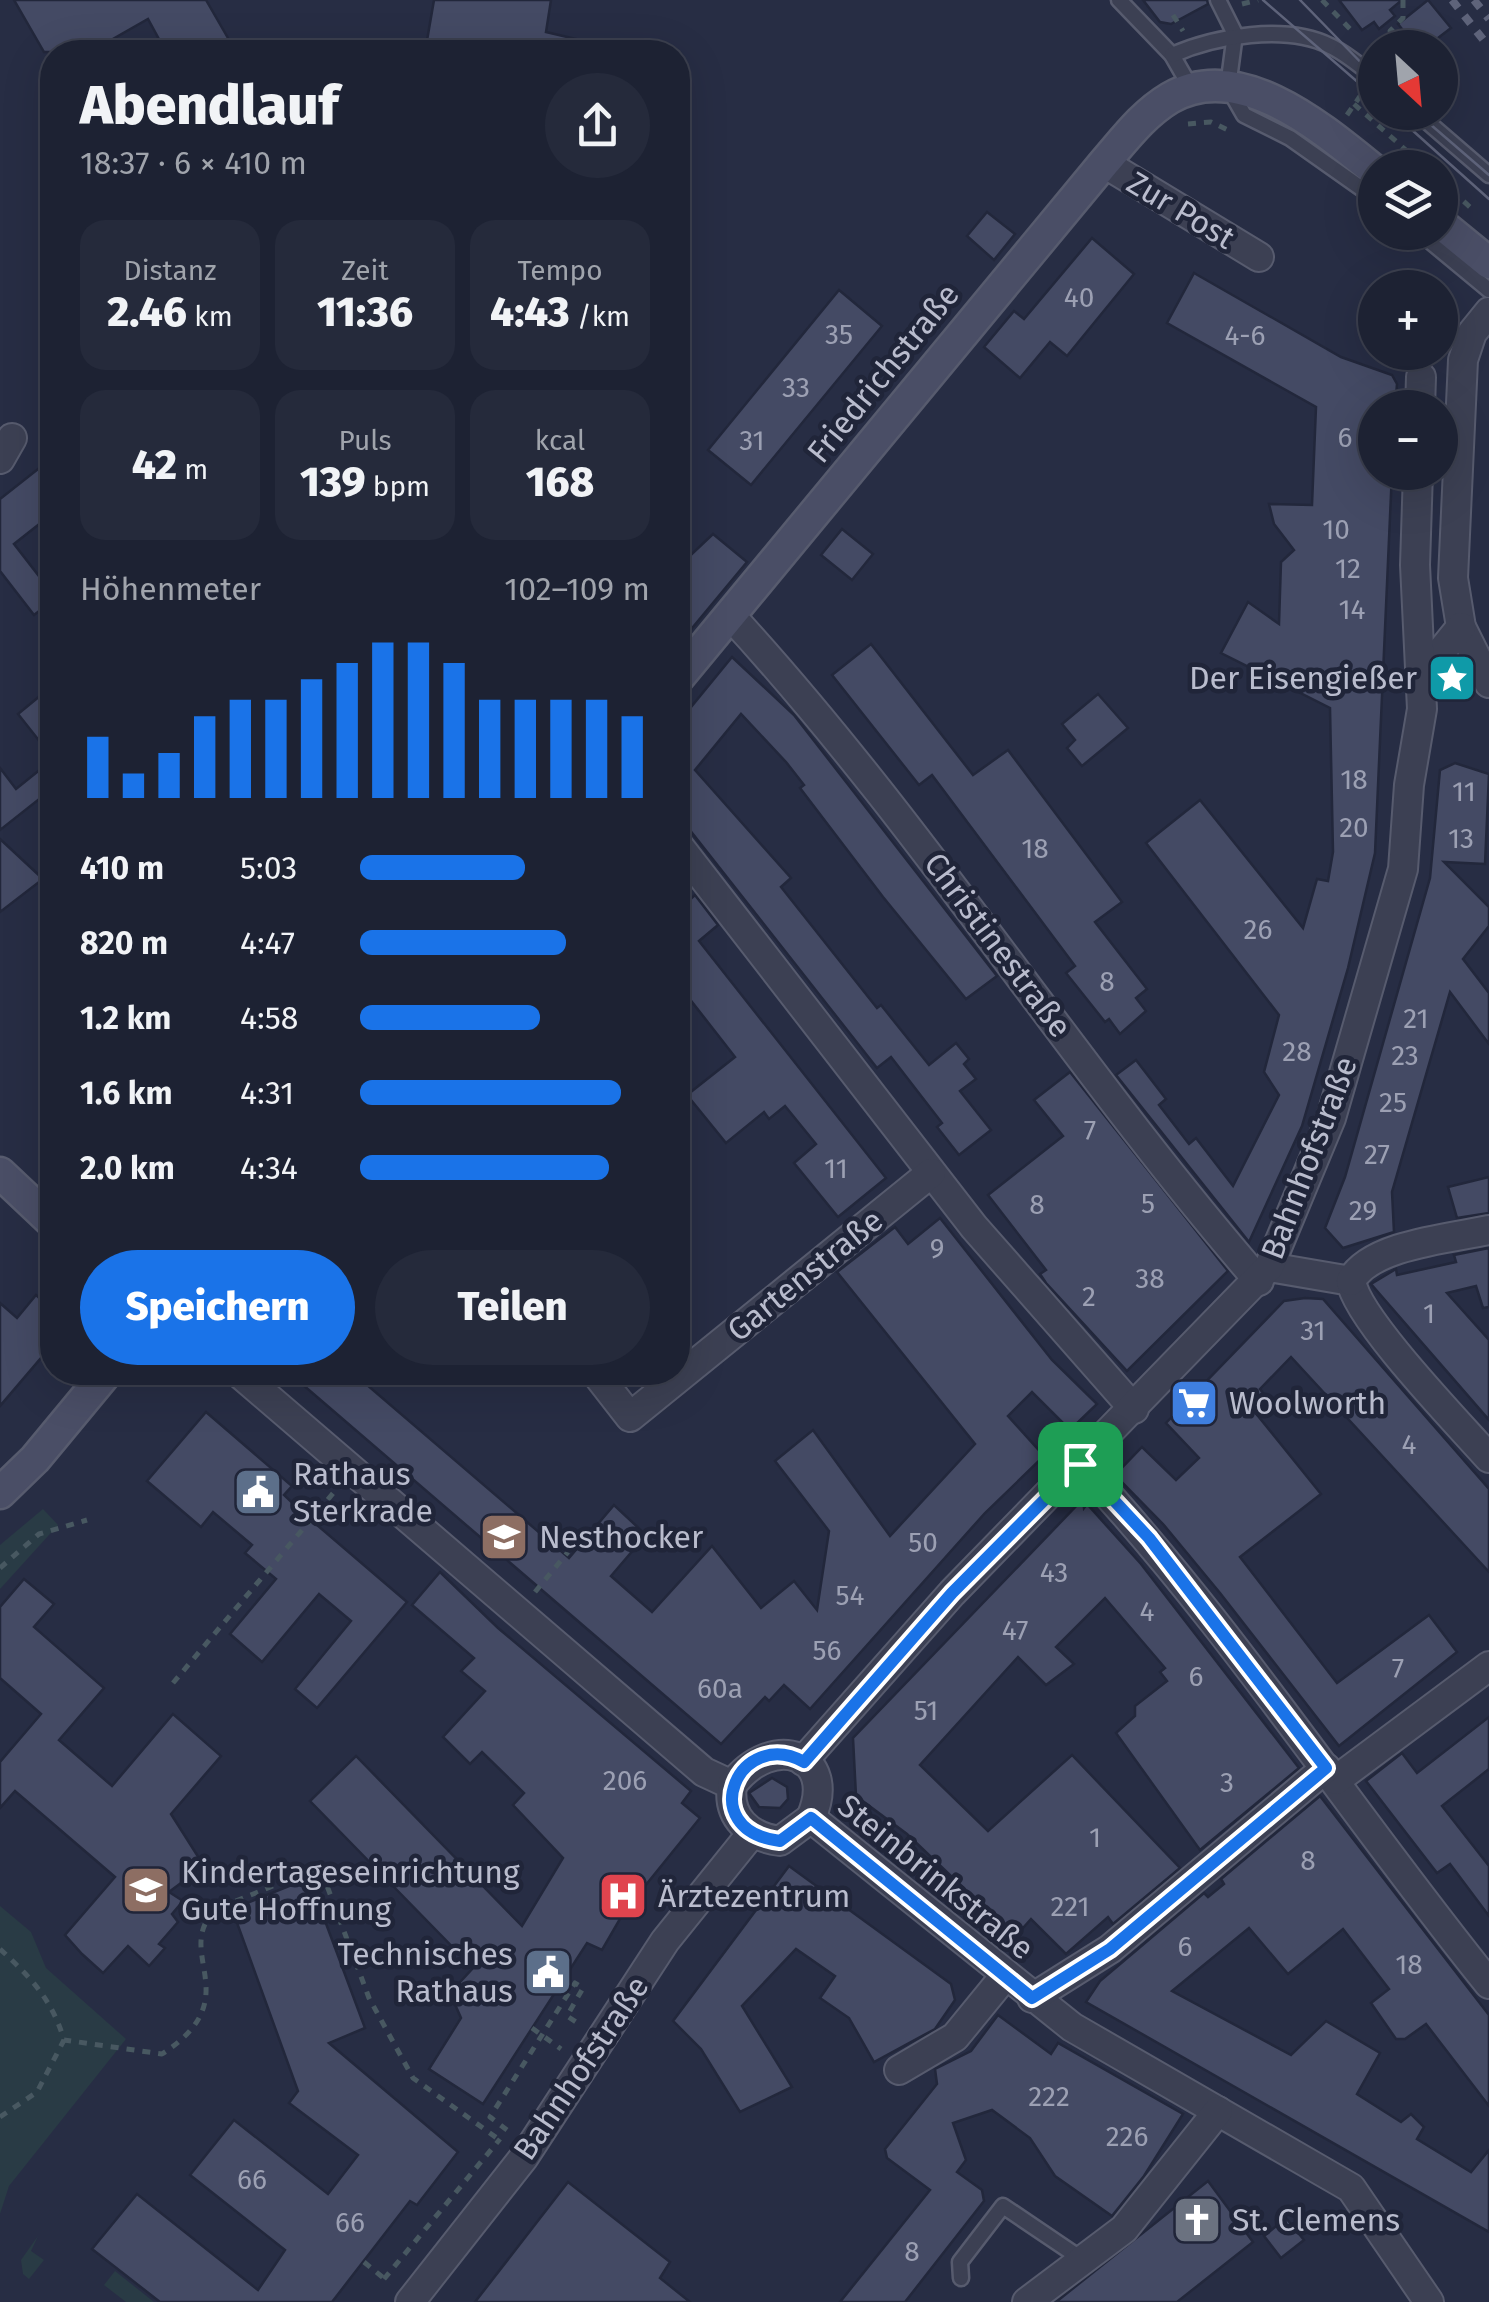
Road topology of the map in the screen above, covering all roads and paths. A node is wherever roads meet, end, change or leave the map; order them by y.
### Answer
1 (1119, 0) edge
2 (1218, 0) edge
3 (1322, 0) edge
4 (1404, 0) edge
5 (1392, 30) edge
6 (1235, 34) junction
7 (1358, 37) edge
8 (1172, 55) junction
9 (1358, 72) edge
10 (1228, 87) junction
11 (1191, 88) junction
12 (1358, 99) edge
13 (1354, 104) junction
14 (1177, 127) dead end
15 (1437, 130) edge
16 (1235, 133) dead end
17 (1338, 140) junction
18 (1406, 150) edge
19 (1358, 157) edge
20 (1104, 163) junction
21 (1489, 175) edge
22 (1358, 186) edge
23 (1458, 238) edge
24 (1441, 250) edge
25 (1259, 257) dead end
26 (1489, 263) edge
27 (1489, 290) edge
28 (1489, 312) edge
29 (1422, 376) dead end
30 (1421, 390) edge
31 (1417, 490) edge
32 (730, 615) junction
33 (1461, 627) junction
34 (690, 663) edge
35 (1419, 680) junction
36 (1489, 683) edge
37 (690, 861) edge
38 (0, 1173) edge
39 (931, 1173) junction
40 (40, 1211) edge
41 (1489, 1230) edge
42 (1264, 1274) junction
43 (1350, 1281) junction
44 (690, 1368) edge
45 (97, 1385) edge
46 (253, 1385) edge
47 (605, 1385) edge
48 (669, 1385) edge
49 (1134, 1409) junction
50 (1489, 1458) edge
51 (1080, 1464) junction
52 (352, 1472) junction
53 (0, 1494) edge
54 (87, 1520) dead end
55 (568, 1552) dead end
56 (0, 1568) edge
57 (519, 1613) junction
58 (1489, 1666) edge
59 (173, 1683) dead end
60 (804, 1762) junction
61 (1331, 1774) junction
62 (732, 1785) junction
63 (811, 1818) junction
64 (752, 1833) junction
65 (0, 1948) edge
66 (1004, 1976) junction
67 (1489, 1984) edge
68 (1032, 1998) junction
69 (567, 2016) dead end
70 (532, 2028) dead end
71 (543, 2036) junction
72 (64, 2040) junction
73 (558, 2046) dead end
74 (898, 2070) dead end
75 (1218, 2111) junction
76 (0, 2117) edge
77 (500, 2140) junction
78 (524, 2157) junction
79 (1083, 2260) junction
80 (364, 2262) dead end
81 (962, 2278) dead end
82 (384, 2279) junction
83 (401, 2293) edge
84 (1027, 2302) edge
85 (1429, 2302) edge

1 - 8 lane
2 - 6 lane
3 - 7 path
4 - 5 path
6 - 8 lane
6 - 9 lane
6 - 10 lane
8 - 11 lane
10 - 11 main road
10 - 17 main road
10 - 22 lane
11 - 20 main road, Friedrichstraße
12 - 13 path
13 - 17 path
13 - 18 path
14 - 16 path
15 - 21 lane
17 - 19 main road
20 - 25 street, Zur Post
20 - 32 main road, Friedrichstraße
23 - 26 main road
24 - 27 lane
28 - 33 street
29 - 30 street
31 - 35 street, Bahnhofstraße
32 - 34 main road, Friedrichstraße
32 - 42 street, Christinestraße
33 - 35 street
33 - 36 street
35 - 42 street, Bahnhofstraße
37 - 39 street
38 - 40 main road
39 - 44 street, Gartenstraße
39 - 49 street
41 - 43 street
42 - 43 street
42 - 49 street, Bahnhofstraße
43 - 50 street
45 - 53 main road
46 - 52 street
47 - 48 street, Gartenstraße
49 - 51 street, Bahnhofstraße
51 - 60 street, Bahnhofstraße
51 - 61 street
52 - 57 street
52 - 59 path
54 - 56 path
55 - 57 path
57 - 62 street
58 - 61 street
60 - 62 street
60 - 63 street
61 - 67 street
61 - 68 street
62 - 64 street
63 - 64 street, Steinbrinkstraße
63 - 66 street, Steinbrinkstraße
64 - 78 street, Bahnhofstraße
65 - 72 path
66 - 68 street, Steinbrinkstraße
66 - 74 street
68 - 75 street, Steinbrinkstraße
69 - 71 path
70 - 71 path
71 - 73 path
71 - 77 path
72 - 76 path
72 - 77 path
75 - 79 street
75 - 85 street, Steinbrinkstraße
77 - 78 path
77 - 82 path
78 - 83 street, Bahnhofstraße
79 - 81 lane
79 - 84 street
80 - 82 path
82 - 83 path

